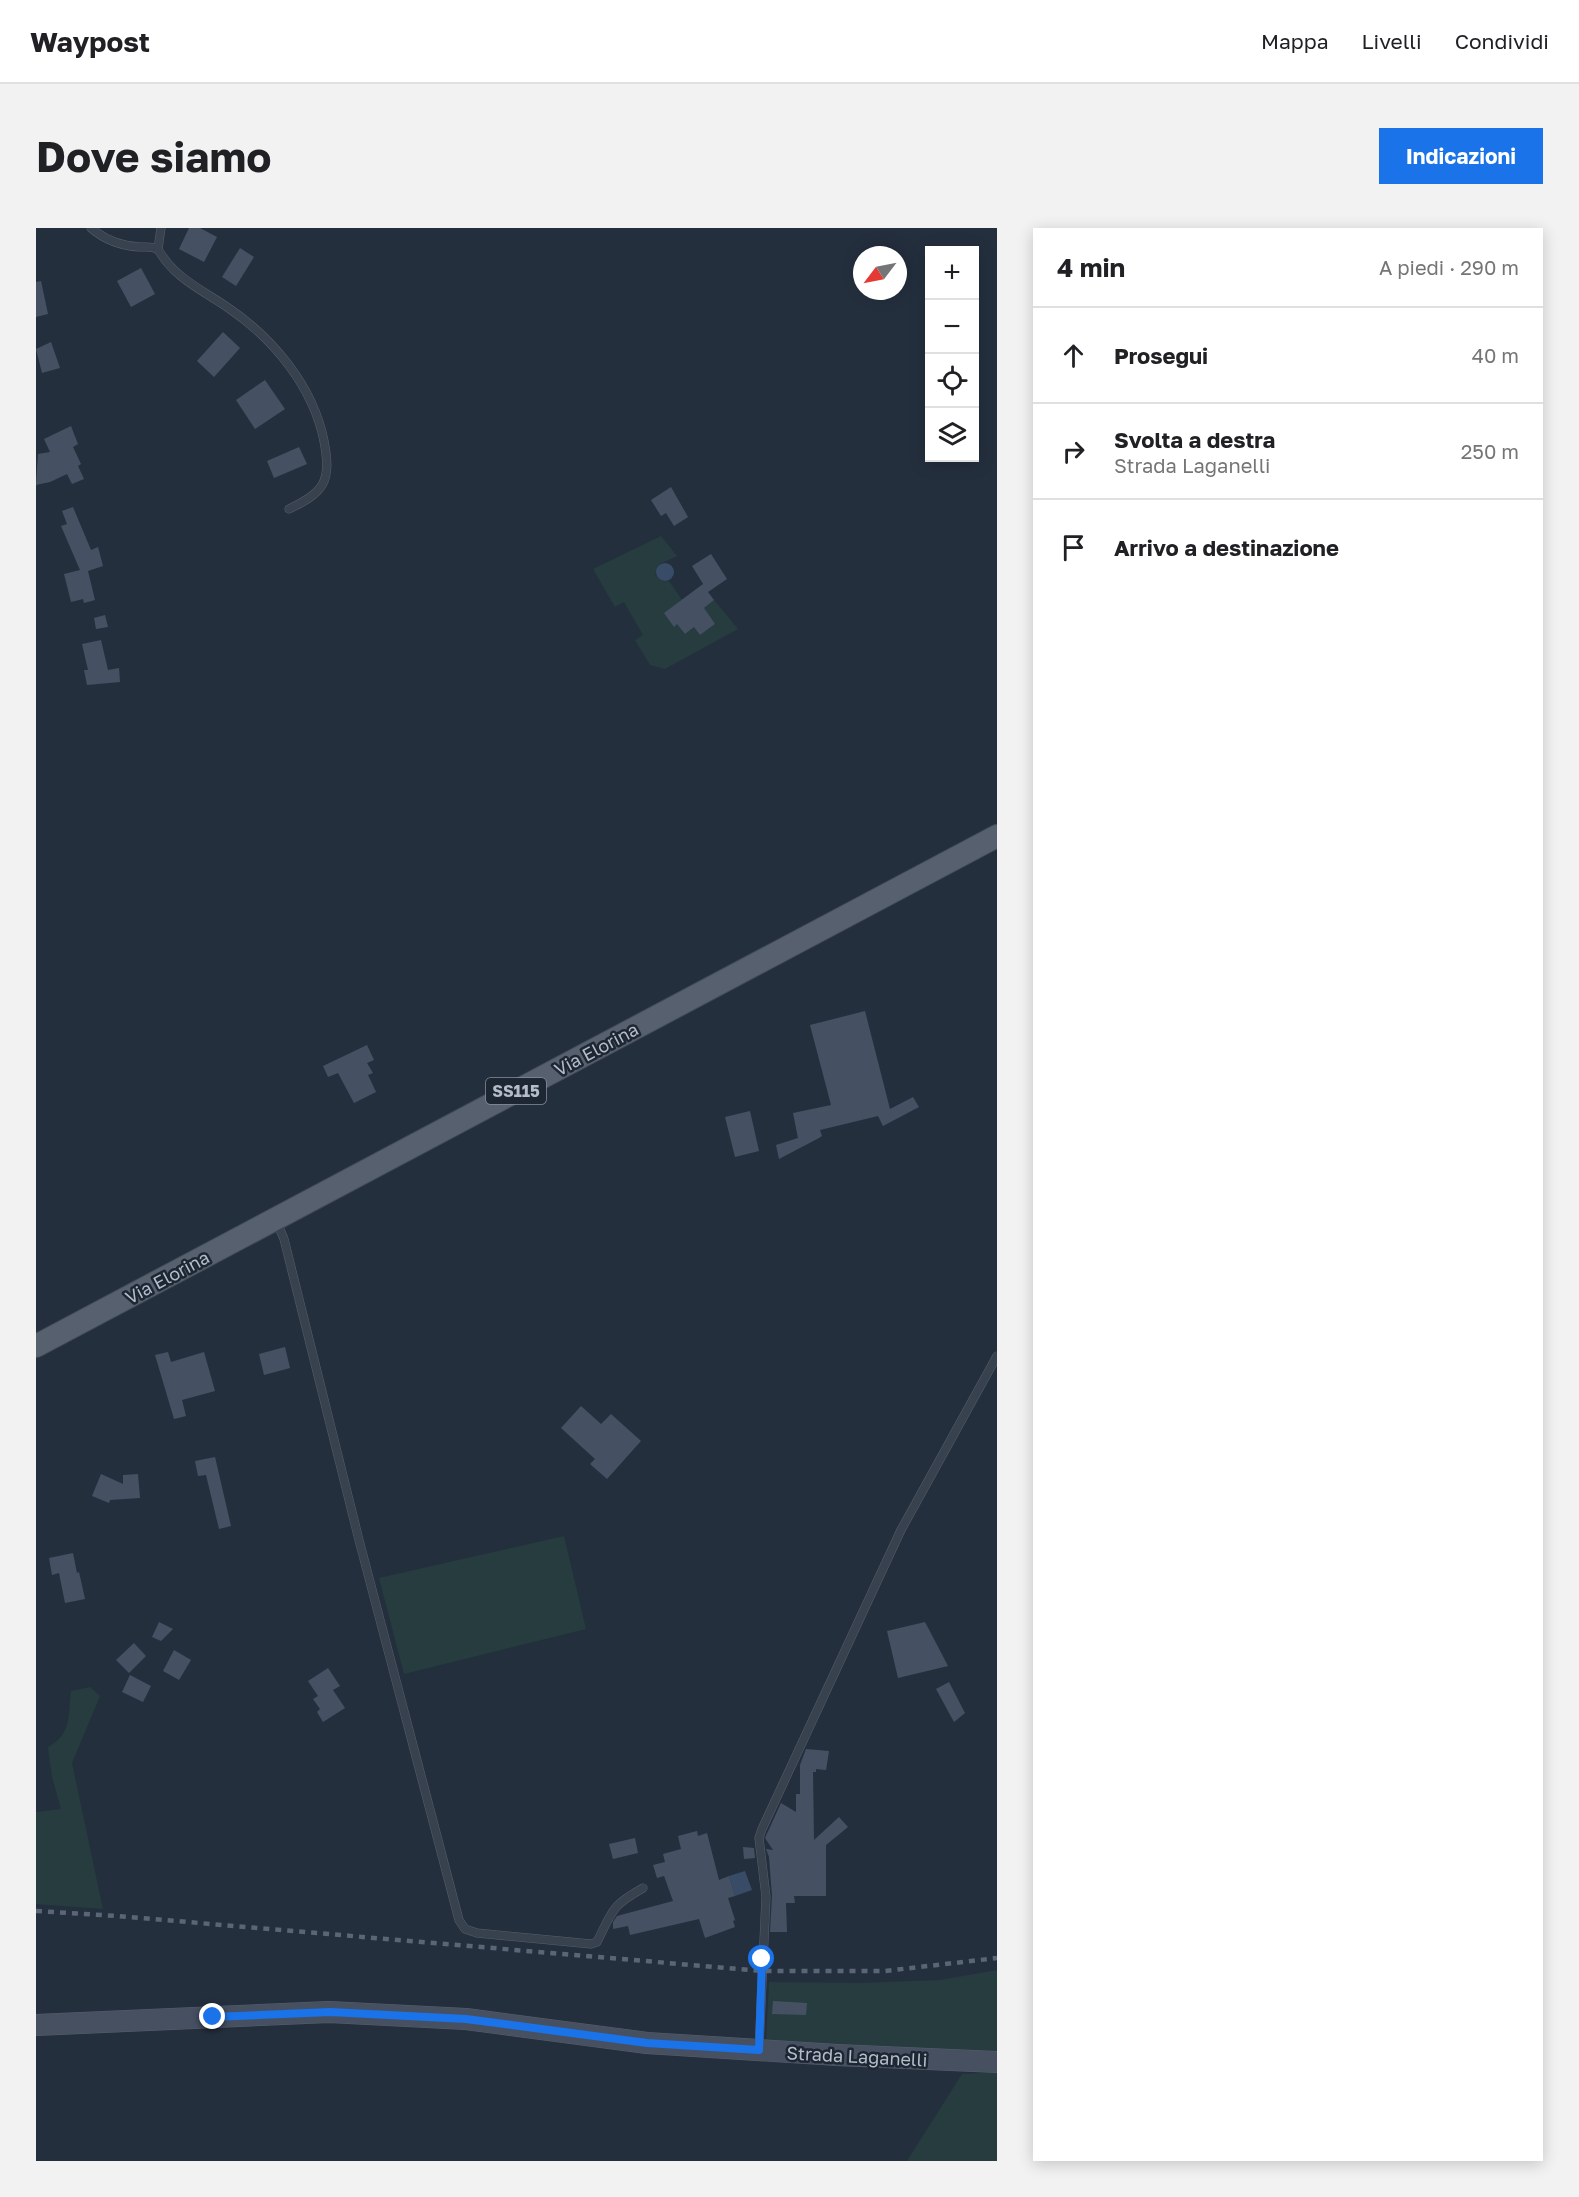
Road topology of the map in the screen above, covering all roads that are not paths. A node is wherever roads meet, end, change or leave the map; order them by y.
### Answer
1 (91, 228) edge
2 (161, 228) edge
3 (159, 249) junction
4 (289, 509) dead end
5 (997, 836) edge
6 (276, 1219) junction
7 (36, 1346) edge
8 (997, 1356) edge
9 (644, 1888) dead end
10 (36, 2025) edge
11 (759, 2050) junction
12 (997, 2062) edge

1 - 3 lane
2 - 3 lane
3 - 4 lane
5 - 6 main road, Via Elorina / SS115
6 - 7 main road, Via Elorina / SS115
6 - 9 lane
8 - 11 lane
10 - 11 street, Strada Laganelli
11 - 12 street, Strada Laganelli

